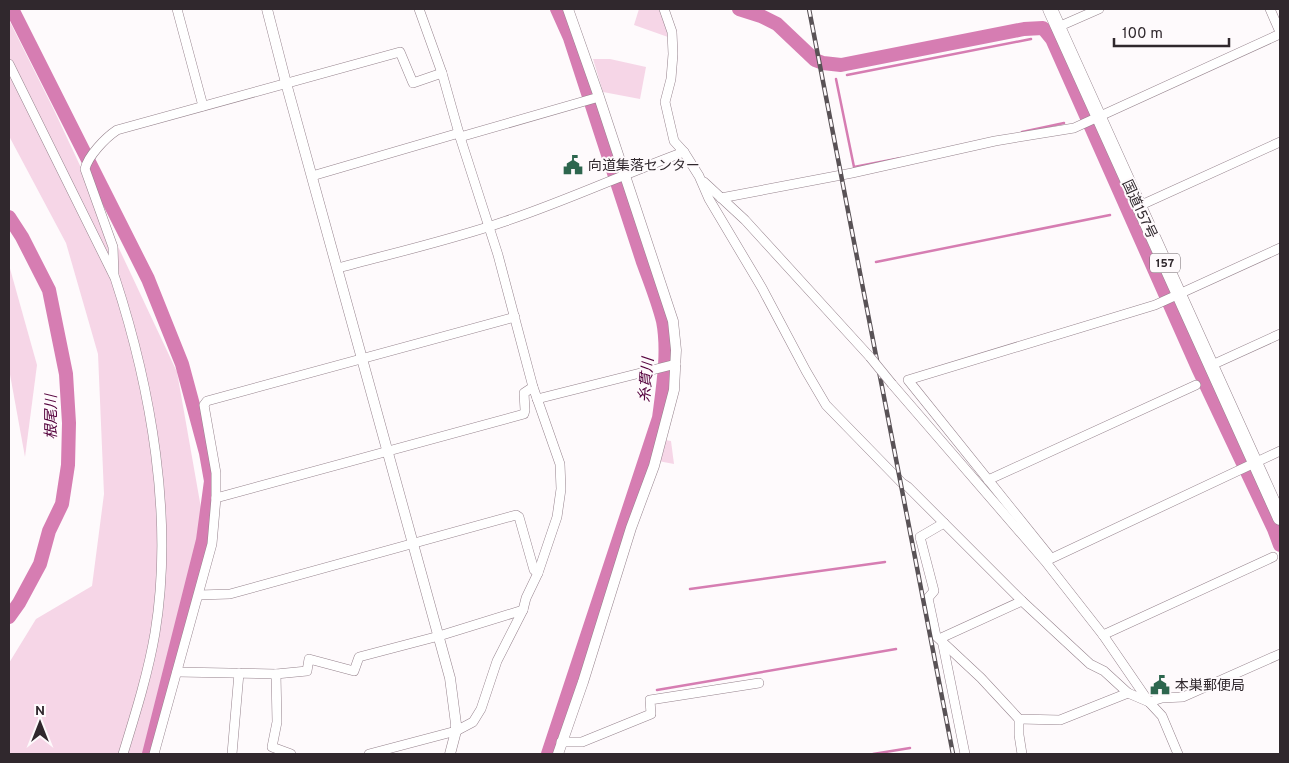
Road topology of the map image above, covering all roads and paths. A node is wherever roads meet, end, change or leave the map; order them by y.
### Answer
1 (177, 9) edge
2 (267, 9) edge
3 (419, 9) edge
4 (568, 9) edge
5 (664, 9) edge
6 (1050, 9) edge
7 (1099, 9) edge
8 (1270, 9) edge
9 (1058, 27) junction
10 (1280, 33) edge
11 (9, 64) edge
12 (442, 73) junction
13 (286, 83) junction
14 (593, 99) junction
15 (203, 106) junction
16 (1096, 118) junction
17 (459, 135) junction
18 (1280, 142) edge
19 (684, 152) junction
20 (312, 176) junction
21 (698, 176) junction
22 (618, 177) junction
23 (721, 198) junction
24 (1139, 206) junction
25 (489, 227) junction
26 (1280, 248) edge
27 (338, 268) junction
28 (115, 278) junction
29 (1180, 295) junction
30 (515, 317) junction
31 (1280, 334) edge
32 (363, 360) junction
33 (669, 365) junction
34 (1212, 365) junction
35 (1196, 385) dead end
36 (533, 387) junction
37 (537, 399) junction
38 (1280, 451) edge
39 (388, 452) junction
40 (1256, 462) junction
41 (988, 480) junction
42 (216, 498) junction
43 (1280, 518) edge
44 (944, 523) junction
45 (414, 544) junction
46 (1273, 557) dead end
47 (1048, 559) junction
48 (538, 573) junction
49 (199, 595) junction
50 (1022, 602) junction
51 (523, 610) junction
52 (1104, 635) junction
53 (440, 636) junction
54 (942, 639) junction
55 (1280, 654) edge
56 (177, 672) junction
57 (239, 673) junction
58 (276, 674) junction
59 (759, 683) dead end
60 (1128, 692) junction
61 (1149, 702) junction
62 (1019, 719) junction
63 (456, 731) junction
64 (562, 742) junction
65 (272, 751) edge
66 (123, 754) edge
67 (154, 754) edge
68 (232, 754) edge
69 (291, 754) edge
70 (369, 754) edge
71 (450, 754) edge
72 (558, 754) edge
73 (965, 754) edge
74 (1022, 754) edge
75 (1178, 754) edge

1 - 15 street
2 - 13 street
3 - 12 street
4 - 14 street
5 - 19 street
6 - 9 highway, 国道157号 / 157
7 - 9 street
8 - 10 street
9 - 16 highway, 国道157号 / 157
10 - 16 street
11 - 28 street
12 - 13 street
12 - 17 street
13 - 15 street
13 - 20 street
14 - 17 street
14 - 22 street
15 - 28 street
16 - 23 street
16 - 24 highway, 国道157号 / 157
17 - 20 street
17 - 25 street
18 - 24 street
19 - 21 street
19 - 22 street
20 - 27 street
21 - 23 street
21 - 44 street
22 - 25 street
22 - 33 street
23 - 47 street, bridge
24 - 29 highway, 国道157号 / 157
25 - 27 street
25 - 30 street
26 - 29 street
27 - 32 street
28 - 66 street
29 - 34 highway, 国道157号 / 157
29 - 41 street
30 - 32 street
30 - 36 street
31 - 34 street
32 - 39 street
32 - 42 street
33 - 37 street
33 - 64 street
34 - 40 highway, 国道157号 / 157
35 - 41 street
36 - 37 street
36 - 39 street
37 - 48 street
38 - 40 street
39 - 42 street
39 - 45 street
40 - 43 highway, 国道157号 / 157
40 - 47 street
41 - 47 street
42 - 49 street
44 - 50 street
44 - 54 street
45 - 48 street
45 - 49 street
45 - 53 street
46 - 52 street
47 - 52 street
48 - 51 street
49 - 56 street
50 - 54 street
50 - 60 street
51 - 53 street
51 - 63 street
52 - 61 street
53 - 58 street
53 - 63 street
54 - 62 street
54 - 73 street
55 - 61 street
56 - 57 street
56 - 67 street
57 - 58 street
57 - 68 street
58 - 65 street
59 - 64 street
60 - 61 street
60 - 62 street
61 - 75 street
62 - 74 street
63 - 70 street
63 - 71 street
64 - 72 street
65 - 69 street

